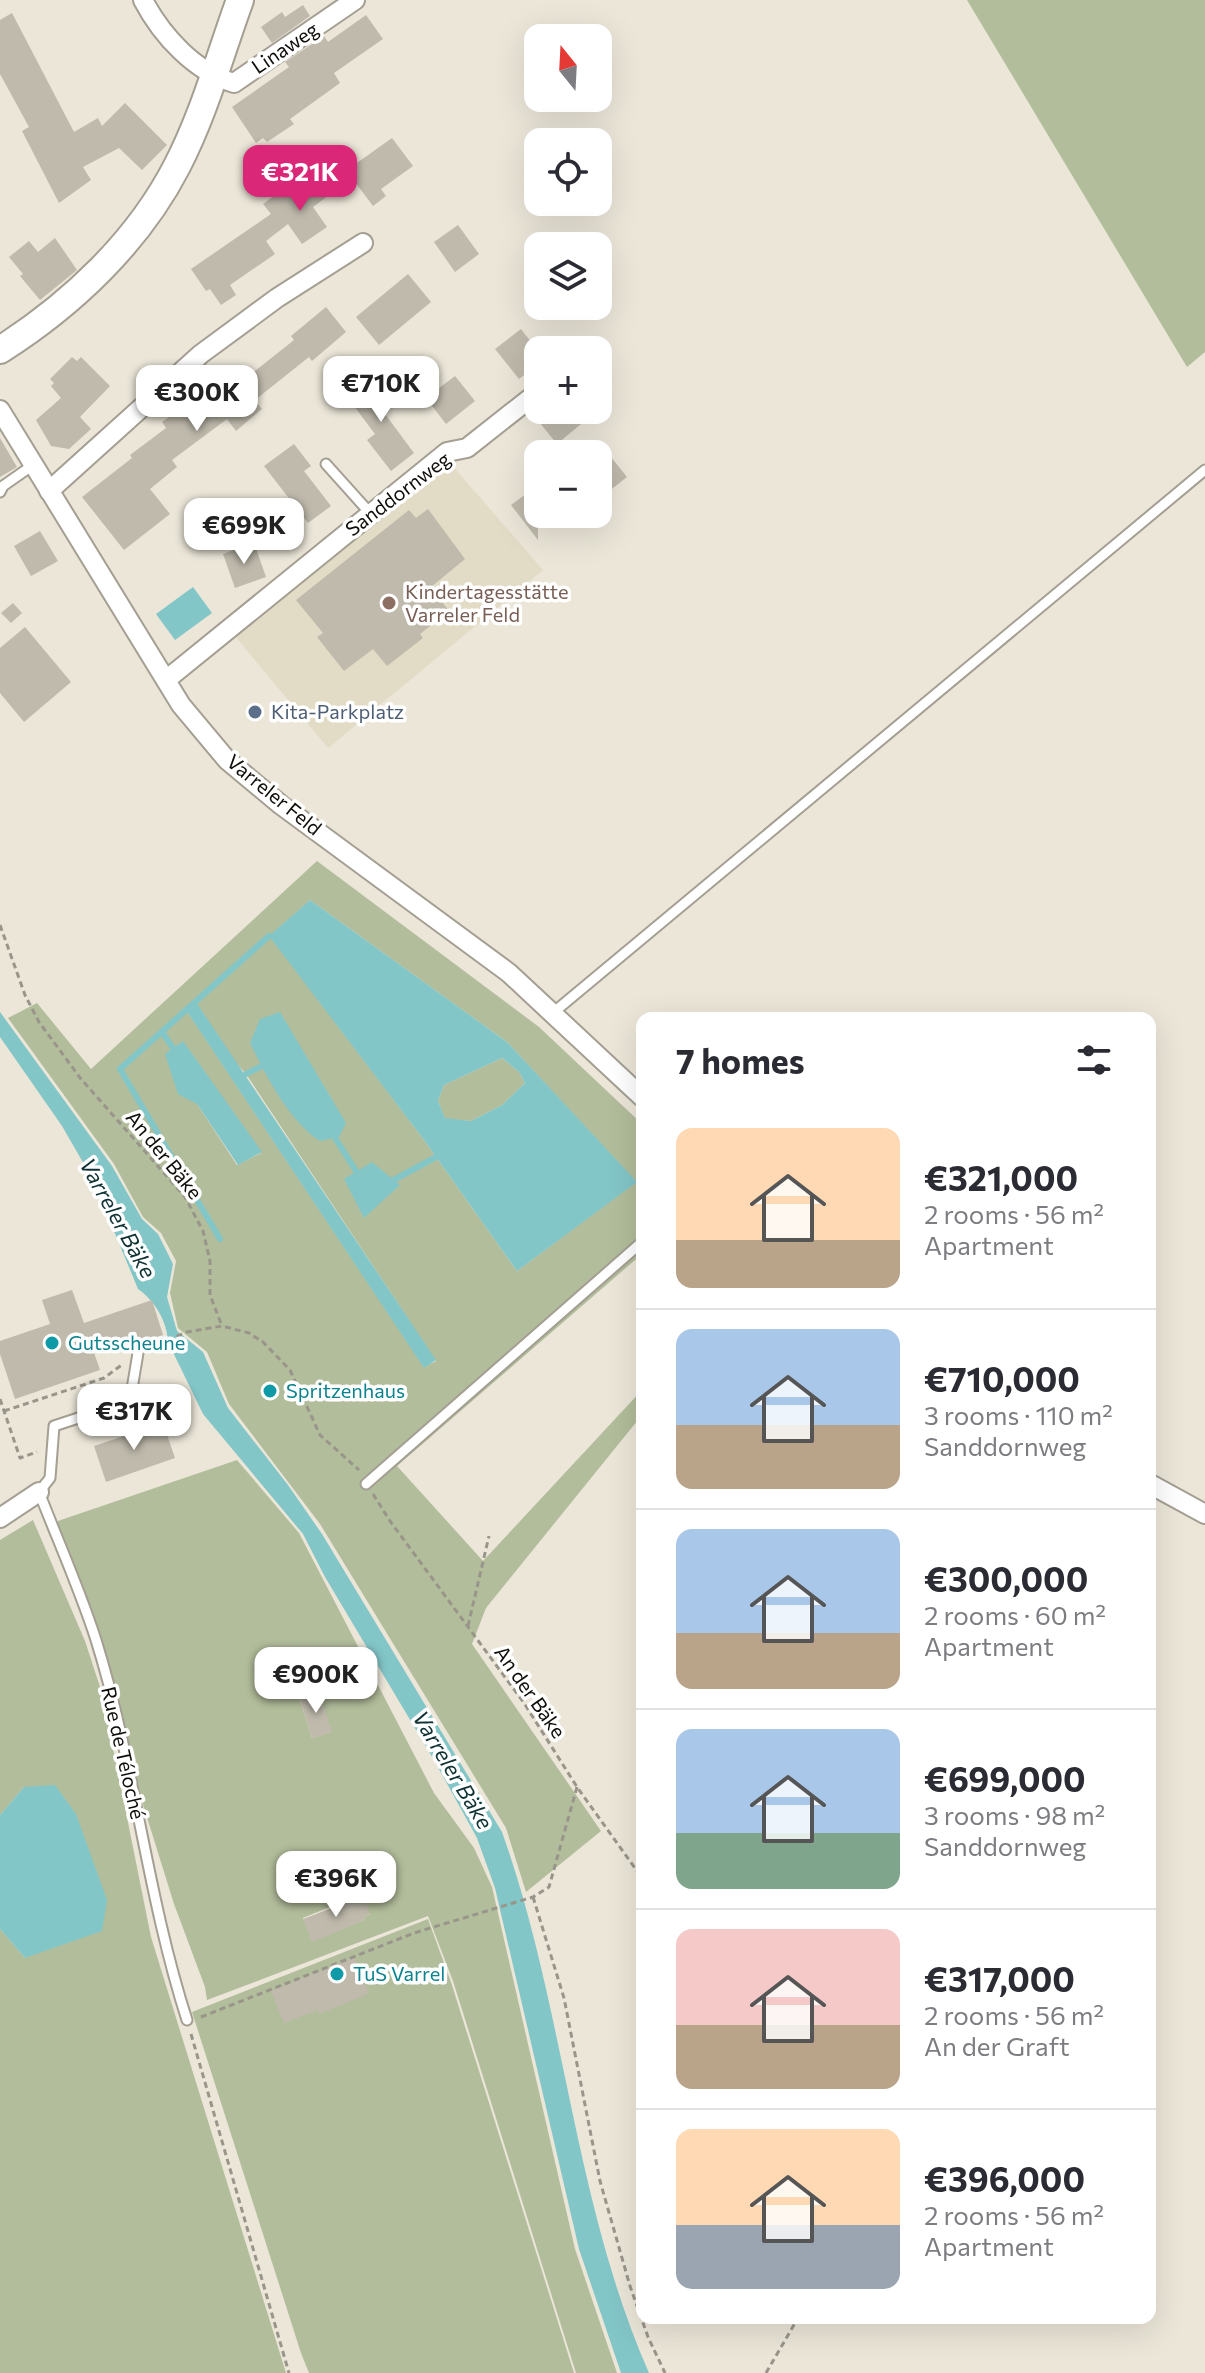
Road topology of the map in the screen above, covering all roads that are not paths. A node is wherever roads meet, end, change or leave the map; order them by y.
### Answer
1 (143, 0) edge
2 (240, 0) edge
3 (355, 0) edge
4 (212, 76) junction
5 (363, 243) dead end
6 (0, 350) edge
7 (524, 406) edge
8 (0, 410) edge
9 (326, 464) dead end
10 (33, 465) junction
11 (1205, 470) edge
12 (49, 491) junction
13 (0, 492) edge
14 (370, 513) junction
15 (166, 680) junction
16 (554, 1012) junction
17 (636, 1091) edge
18 (636, 1247) edge
19 (138, 1353) road end
20 (366, 1484) road end
21 (1156, 1487) edge
22 (39, 1492) junction
23 (1205, 1514) edge
24 (0, 1518) edge
25 (187, 2020) road end

1 - 4 street
2 - 4 main road
3 - 4 street, Linaweg
4 - 6 main road
5 - 12 street
7 - 14 street, Sanddornweg
8 - 10 street, Varreler Feld
9 - 14 lane
10 - 12 street, Varreler Feld
10 - 13 lane
11 - 16 lane
12 - 15 street, Varreler Feld
14 - 15 street, Sanddornweg
15 - 16 street, Varreler Feld
16 - 17 street, Varreler Feld
18 - 20 lane
19 - 22 lane
21 - 23 street
22 - 24 street
22 - 25 lane, Rue de Téloché

